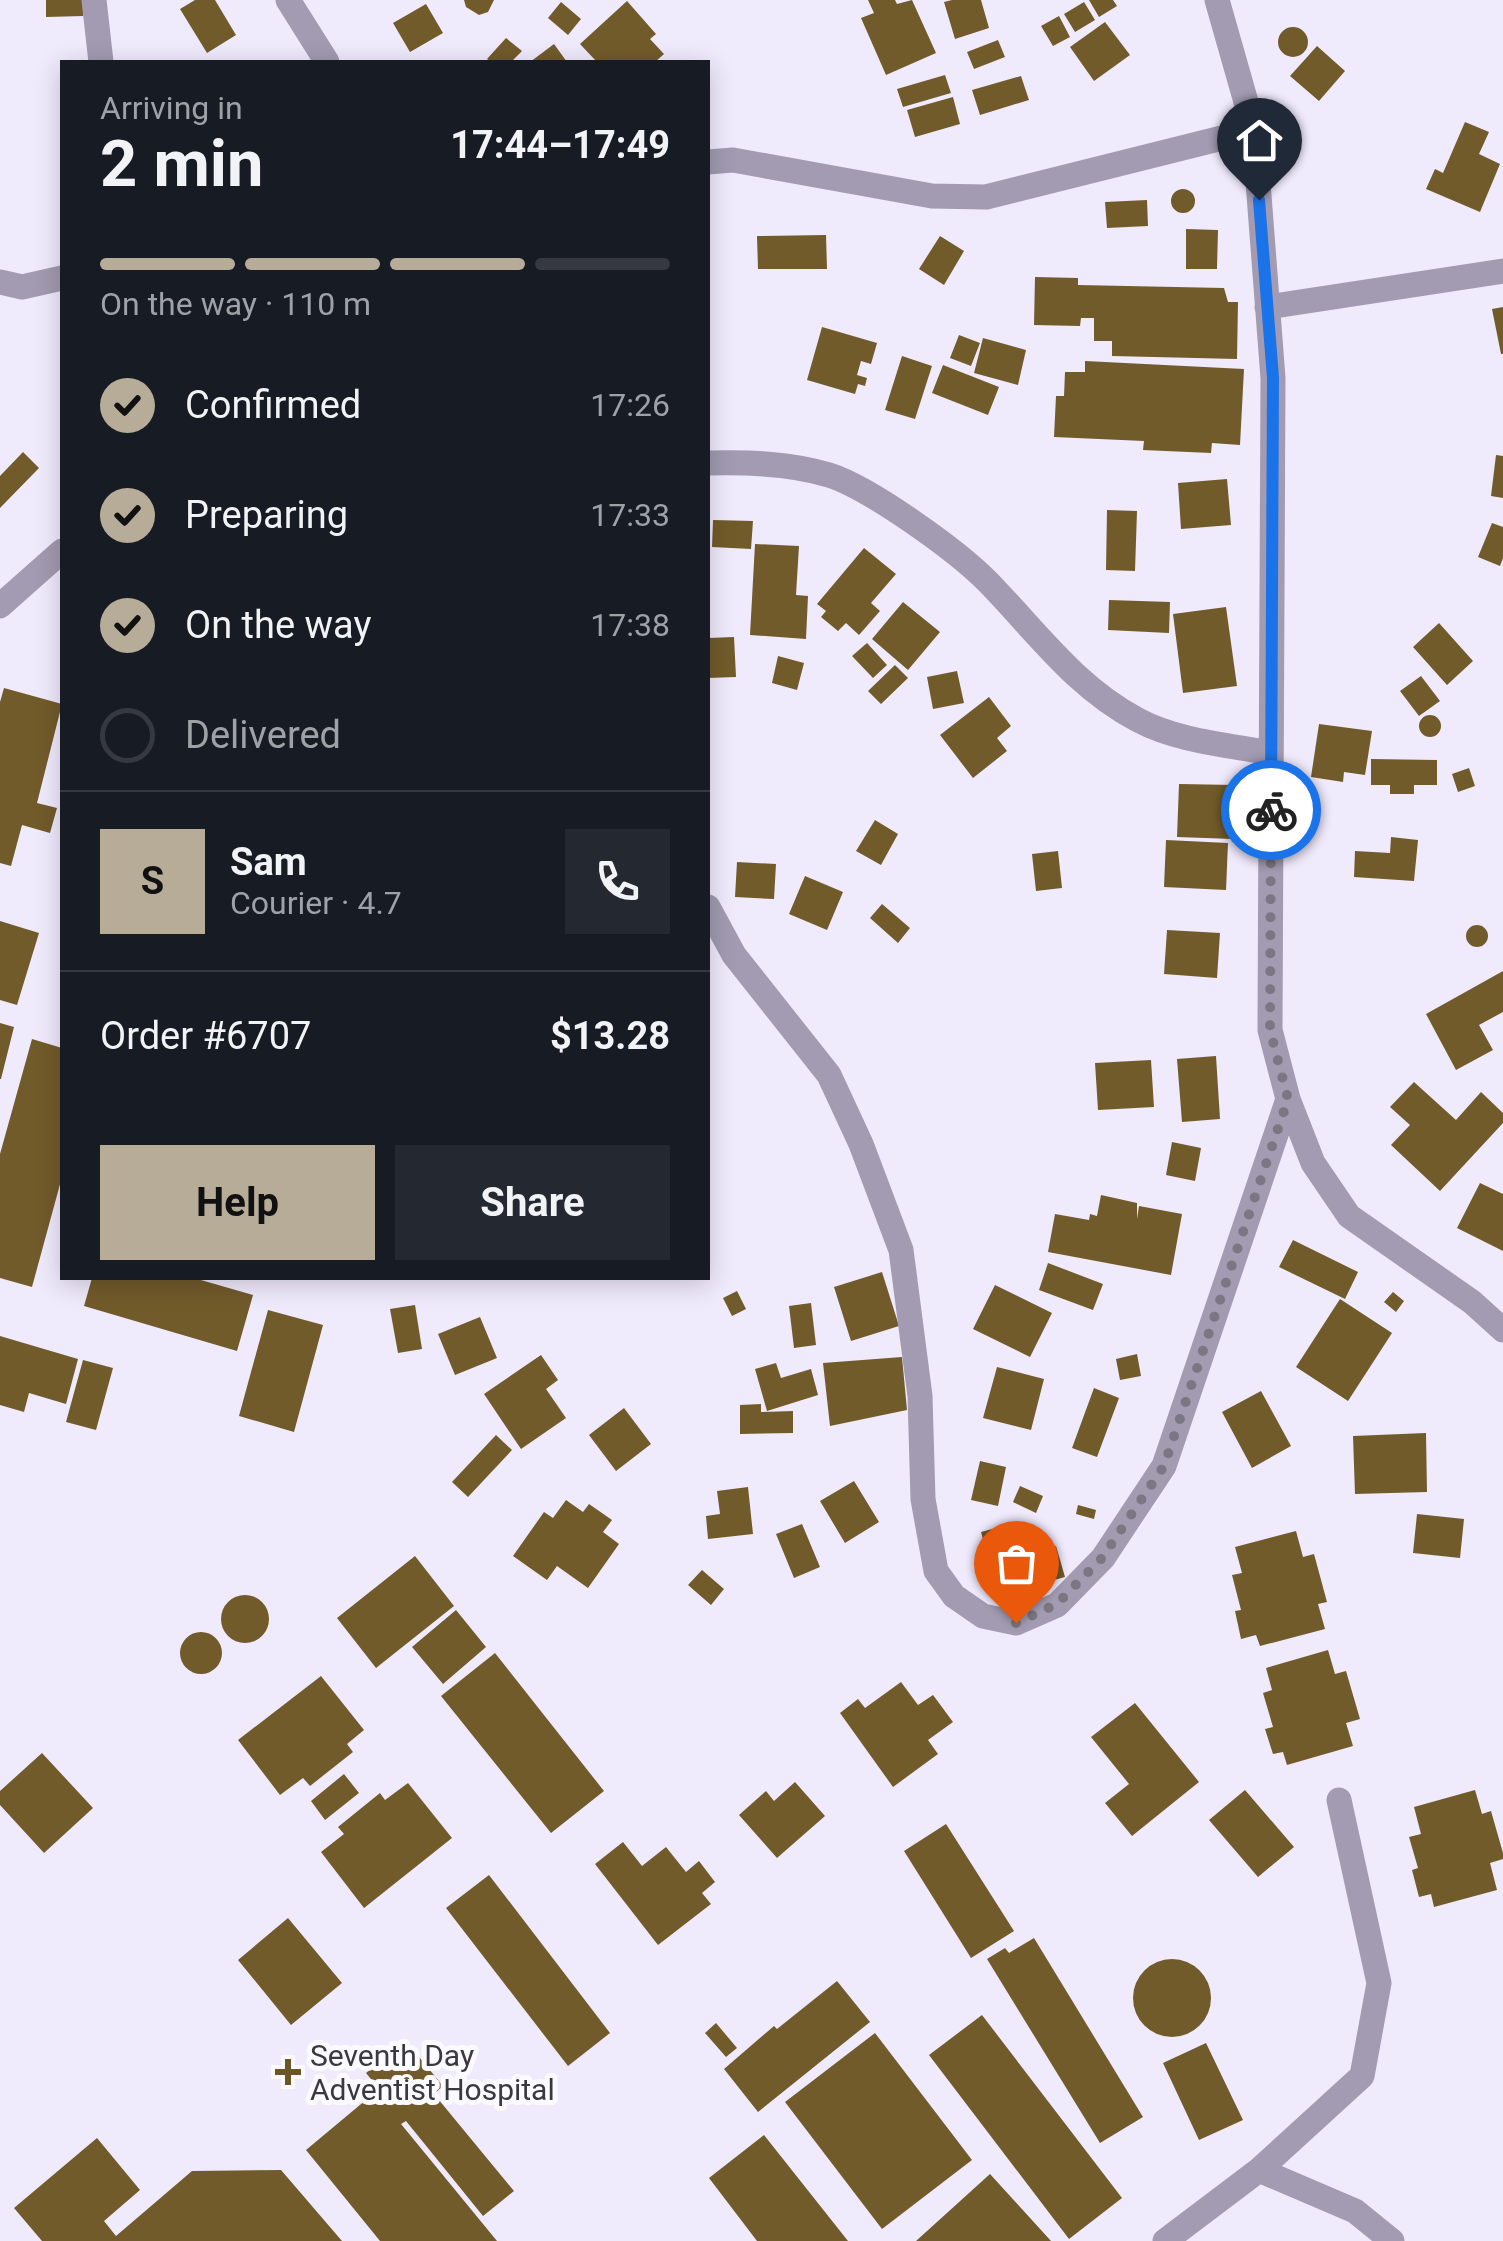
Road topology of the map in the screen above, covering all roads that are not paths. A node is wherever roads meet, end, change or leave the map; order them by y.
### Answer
1 (94, 0) edge
2 (288, 0) edge
3 (1218, 0) edge
4 (101, 60) edge
5 (326, 60) edge
6 (1254, 130) junction
7 (710, 162) edge
8 (1503, 271) edge
9 (60, 278) edge
10 (0, 282) edge
11 (1267, 307) junction
12 (710, 463) edge
13 (60, 553) edge
14 (0, 606) edge
15 (1272, 753) junction
16 (710, 911) edge
17 (1288, 1099) junction
18 (1503, 1330) edge
19 (1339, 1800) dead end
20 (1260, 2170) junction
21 (1165, 2241) edge
22 (1392, 2241) edge

1 - 4 street
2 - 5 street
3 - 6 street
6 - 7 street
6 - 11 street
8 - 11 street
9 - 10 street
11 - 15 street
12 - 15 street
13 - 14 street
15 - 17 street
16 - 17 street
17 - 18 street
19 - 20 street
20 - 21 street
20 - 22 street

